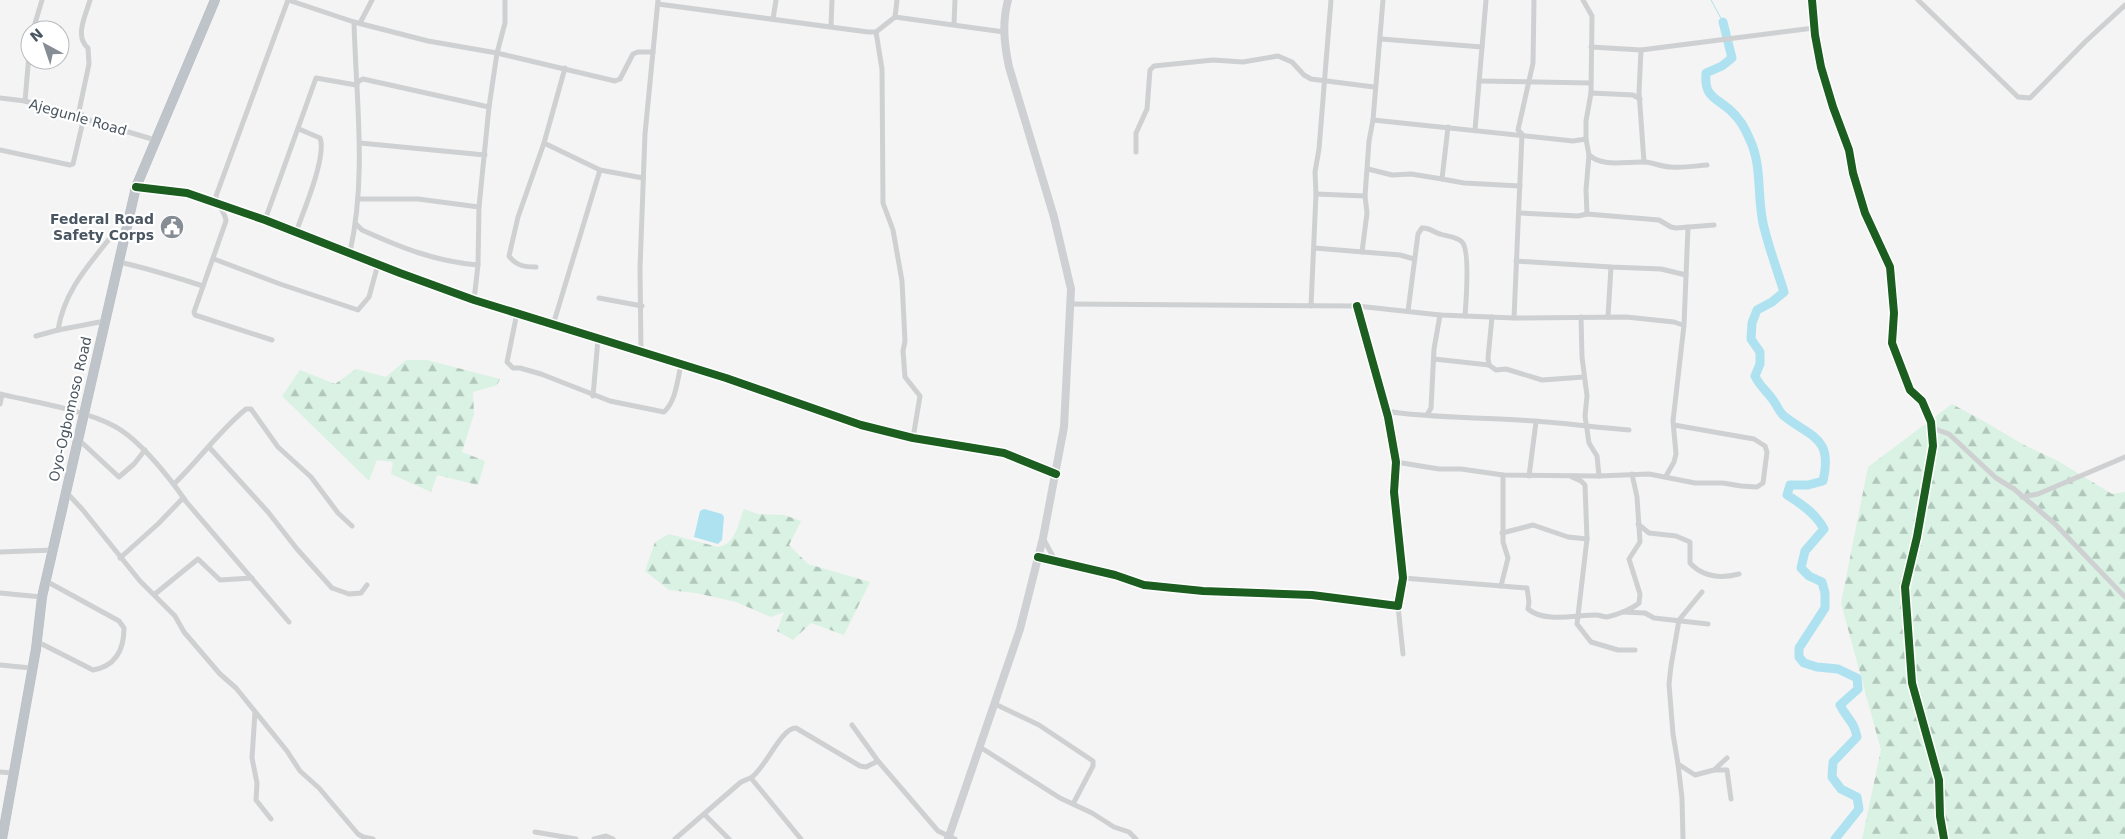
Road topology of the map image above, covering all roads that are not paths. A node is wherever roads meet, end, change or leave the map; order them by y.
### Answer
1 (42, 0) edge
2 (90, 0) edge
3 (216, 0) edge
4 (288, 0) edge
5 (372, 0) edge
6 (505, 0) edge
7 (776, 0) edge
8 (832, 0) edge
9 (896, 0) edge
10 (955, 0) edge
11 (1008, 0) edge
12 (1331, 0) edge
13 (1383, 0) edge
14 (1486, 0) edge
15 (1534, 0) edge
16 (1583, 0) edge
17 (1812, 0) edge
18 (1918, 0) edge
19 (658, 2) edge
20 (2125, 5) edge
21 (896, 17) junction
22 (36, 20) edge
23 (773, 20) junction
24 (357, 23) junction
25 (954, 24) junction
26 (831, 26) junction
27 (1814, 28) junction
28 (876, 32) junction
29 (1004, 32) junction
30 (1381, 39) junction
31 (1482, 47) junction
32 (1592, 48) junction
33 (1641, 50) junction
34 (653, 52) junction
35 (497, 53) junction
36 (565, 68) junction
37 (28, 70) edge
38 (1324, 81) junction
39 (1479, 81) junction
40 (1529, 82) junction
41 (1591, 83) junction
42 (356, 85) junction
43 (1374, 87) junction
44 (1639, 92) junction
45 (1591, 93) junction
46 (1633, 95) junction
47 (0, 98) edge
48 (1640, 99) junction
49 (26, 101) junction
50 (489, 107) junction
51 (84, 117) junction
52 (1373, 120) junction
53 (1448, 127) junction
54 (299, 129) junction
55 (1475, 130) junction
56 (1522, 134) junction
57 (1586, 139) junction
58 (155, 140) junction
59 (360, 143) junction
60 (544, 143) junction
61 (0, 150) edge
62 (1136, 152) dead end
63 (485, 155) junction
64 (1591, 161) junction
65 (1644, 162) junction
66 (1706, 166) dead end
67 (1368, 169) junction
68 (600, 170) junction
69 (643, 178) junction
70 (1442, 179) junction
71 (1520, 186) junction
72 (136, 187) junction
73 (1316, 194) junction
74 (1365, 196) junction
75 (359, 199) junction
76 (219, 205) junction
77 (480, 207) junction
78 (1520, 213) junction
79 (1588, 214) junction
80 (265, 220) junction
81 (356, 224) junction
82 (1714, 225) dead end
83 (1688, 227) junction
84 (296, 232) junction
85 (110, 238) dead end
86 (1314, 248) junction
87 (350, 252) junction
88 (1362, 252) junction
89 (214, 259) junction
90 (1414, 259) junction
91 (1516, 261) junction
92 (118, 262) junction
93 (378, 264) junction
94 (478, 265) junction
95 (1610, 267) junction
96 (536, 268) dead end
97 (1686, 275) junction
98 (203, 286) junction
99 (599, 298) dead end
100 (474, 300) junction
101 (1071, 304) junction
102 (642, 306) junction
103 (1311, 306) junction
104 (1356, 306) junction
105 (1408, 311) junction
106 (517, 313) junction
107 (1440, 315) junction
108 (1465, 316) junction
109 (1492, 317) junction
110 (1581, 317) junction
111 (1608, 317) junction
112 (1514, 318) junction
113 (105, 321) junction
114 (553, 325) junction
115 (1683, 325) junction
116 (58, 330) junction
117 (36, 336) dead end
118 (598, 339) junction
119 (272, 340) dead end
120 (641, 353) junction
121 (1434, 359) junction
122 (1489, 365) junction
123 (681, 366) junction
124 (1584, 377) junction
125 (1, 395) edge
126 (593, 396) junction
127 (0, 404) edge
128 (1431, 408) junction
129 (1386, 411) junction
130 (83, 414) junction
131 (1427, 415) junction
132 (1434, 415) junction
133 (1536, 422) junction
134 (1674, 425) junction
135 (1587, 427) junction
136 (1932, 428) junction
137 (1629, 430) dead end
138 (78, 438) junction
139 (913, 438) junction
140 (208, 447) junction
141 (145, 450) junction
142 (2125, 457) edge
143 (1396, 462) junction
144 (1056, 474) junction
145 (1632, 474) junction
146 (1503, 475) junction
147 (1529, 476) junction
148 (1569, 476) junction
149 (1599, 476) junction
150 (1666, 476) junction
151 (174, 484) junction
152 (66, 491) junction
153 (2022, 497) junction
154 (186, 502) junction
155 (1638, 524) junction
156 (352, 526) dead end
157 (1502, 533) junction
158 (1043, 538) junction
159 (1587, 539) junction
160 (54, 550) junction
161 (0, 552) edge
162 (1038, 557) junction
163 (120, 558) junction
164 (1056, 562) junction
165 (1739, 574) dead end
166 (252, 578) junction
167 (1403, 578) junction
168 (46, 581) junction
169 (367, 584) dead end
170 (1501, 586) junction
171 (1702, 592) dead end
172 (0, 594) edge
173 (155, 594) junction
174 (42, 596) junction
175 (2125, 597) edge
176 (1639, 603) junction
177 (1398, 606) junction
178 (1620, 612) junction
179 (1645, 613) junction
180 (1577, 618) junction
181 (1679, 620) junction
182 (289, 622) dead end
183 (1708, 624) dead end
184 (36, 641) junction
185 (1635, 650) dead end
186 (1403, 654) dead end
187 (0, 665) edge
188 (31, 668) junction
189 (995, 704) junction
190 (255, 712) junction
191 (852, 725) dead end
192 (980, 747) junction
193 (1727, 758) dead end
194 (878, 761) junction
195 (1678, 764) junction
196 (1714, 770) junction
197 (0, 772) edge
198 (13, 772) junction
199 (751, 778) junction
200 (1731, 799) dead end
201 (1073, 804) junction
202 (705, 814) junction
203 (270, 818) dead end
204 (535, 832) dead end
205 (951, 838) edge
206 (2, 839) edge
207 (373, 839) edge
208 (576, 839) edge
209 (594, 839) edge
210 (613, 839) edge
211 (675, 839) edge
212 (729, 839) edge
213 (801, 839) edge
214 (1136, 839) edge
215 (1683, 839) edge
216 (1944, 839) edge

1 - 22 street
2 - 51 street
3 - 58 highway, Oyo-Ogbomoso Road
4 - 24 street
4 - 76 street
5 - 24 street
6 - 35 street
7 - 23 street
8 - 26 street
9 - 21 street
10 - 25 street
11 - 29 main road
12 - 38 street
13 - 30 street
14 - 31 street
15 - 40 street
16 - 32 street
17 - 27 street
18 - 20 street
19 - 23 street
19 - 34 street
21 - 25 street
21 - 28 street
23 - 26 street
24 - 35 street
24 - 42 street
25 - 29 street
26 - 28 street
27 - 33 street
27 - 136 street
28 - 139 street
29 - 101 main road
30 - 31 street
30 - 43 street
31 - 39 street
32 - 33 street
32 - 41 street
33 - 44 street
34 - 36 street
34 - 69 street
35 - 36 street
35 - 50 street
36 - 60 street
37 - 49 street
38 - 43 street
38 - 62 street
38 - 73 street
39 - 40 street
39 - 55 street
40 - 41 street
40 - 56 street
41 - 45 street
42 - 50 street
42 - 54 street
42 - 59 street
43 - 52 street
44 - 46 street
44 - 48 street
45 - 46 street
45 - 57 street
46 - 48 street
47 - 49 street, Ajegunle Road
48 - 65 street
49 - 51 street, Ajegunle Road
50 - 63 street
51 - 58 street, Ajegunle Road
51 - 61 street
52 - 53 street
52 - 67 street
53 - 55 street
53 - 70 street
54 - 80 street
54 - 84 street
55 - 56 street
56 - 57 street
56 - 71 street
57 - 64 street
58 - 72 highway, Oyo-Ogbomoso Road
59 - 63 street
59 - 75 street
60 - 68 street
60 - 96 street
63 - 77 street
64 - 65 street
64 - 79 street
65 - 66 street
67 - 70 street
67 - 74 street
68 - 69 street
68 - 114 street
69 - 102 street
70 - 71 street
71 - 78 street
72 - 76 street
72 - 92 highway, Oyo-Ogbomoso Road
73 - 74 street
73 - 86 street
74 - 88 street
75 - 77 street
75 - 81 street
76 - 80 street
76 - 89 street
77 - 94 street
78 - 79 street
78 - 91 street
79 - 83 street
80 - 84 street
81 - 87 street
81 - 94 street
82 - 83 street
83 - 97 street
84 - 87 street
85 - 116 street
86 - 88 street
86 - 103 street
87 - 93 street
88 - 90 street
89 - 93 street
89 - 98 street
90 - 105 street
90 - 108 street
91 - 95 street
91 - 112 street
92 - 98 street
92 - 113 highway, Oyo-Ogbomoso Road
93 - 100 street
94 - 100 street
95 - 97 street
95 - 111 street
97 - 115 street
98 - 119 street
99 - 102 street
100 - 106 street
101 - 103 street
101 - 144 main road
102 - 120 street
103 - 104 street
104 - 105 street
104 - 129 street
105 - 107 street
106 - 114 street
106 - 126 street
107 - 108 street
107 - 121 street
108 - 109 street
109 - 112 street
109 - 122 street
110 - 111 street
110 - 112 street
110 - 124 street
111 - 115 street
113 - 116 street
113 - 130 highway, Oyo-Ogbomoso Road
114 - 118 street
115 - 134 street
116 - 117 street
118 - 120 street
118 - 126 street
120 - 123 street
121 - 122 street
121 - 128 street
122 - 124 street
123 - 126 street
123 - 139 street
124 - 135 street
125 - 127 street
125 - 130 street
128 - 131 street
128 - 132 street
129 - 131 street
129 - 143 street
130 - 138 highway, Oyo-Ogbomoso Road
130 - 141 street
131 - 132 street
132 - 133 street
133 - 135 street
133 - 147 street
134 - 150 street
134 - 150 street
135 - 137 street
135 - 149 street
136 - 153 street
136 - 216 street
138 - 141 street
138 - 152 highway, Oyo-Ogbomoso Road
139 - 144 street
140 - 151 street
140 - 156 street
140 - 169 street
141 - 151 street
142 - 153 street
143 - 146 street
143 - 167 street
144 - 158 main road
145 - 149 street
145 - 150 street
145 - 155 street
146 - 147 street
146 - 157 street
147 - 148 street
148 - 149 street
148 - 159 street
151 - 154 street
152 - 160 highway, Oyo-Ogbomoso Road
152 - 163 street
153 - 175 street
154 - 163 street
154 - 166 street
155 - 165 street
155 - 176 street
157 - 159 street
157 - 170 street
158 - 162 main road
158 - 164 street
159 - 180 street
160 - 161 street
160 - 168 highway, Oyo-Ogbomoso Road
162 - 164 street
162 - 189 main road
163 - 173 street
164 - 177 street
166 - 173 street
166 - 182 street
167 - 170 street
167 - 177 street
168 - 174 highway, Oyo-Ogbomoso Road
168 - 184 street
170 - 180 street
171 - 181 street
172 - 174 street
173 - 190 street
174 - 184 highway, Oyo-Ogbomoso Road
176 - 178 street
176 - 179 street
177 - 186 street
178 - 179 street
178 - 180 street
179 - 181 street
180 - 185 street
181 - 183 street
181 - 195 street
184 - 188 highway, Oyo-Ogbomoso Road
187 - 188 street
188 - 198 highway, Oyo-Ogbomoso Road
189 - 192 main road
189 - 201 street
190 - 203 street
190 - 207 street
191 - 194 street
192 - 201 street
192 - 205 main road
193 - 196 street
194 - 199 street
194 - 205 street
195 - 196 street
195 - 215 street
196 - 200 street
197 - 198 street
198 - 206 highway, Oyo-Ogbomoso Road
199 - 202 street
199 - 213 street
201 - 214 street
202 - 211 street
202 - 212 street
204 - 208 street
209 - 210 street

